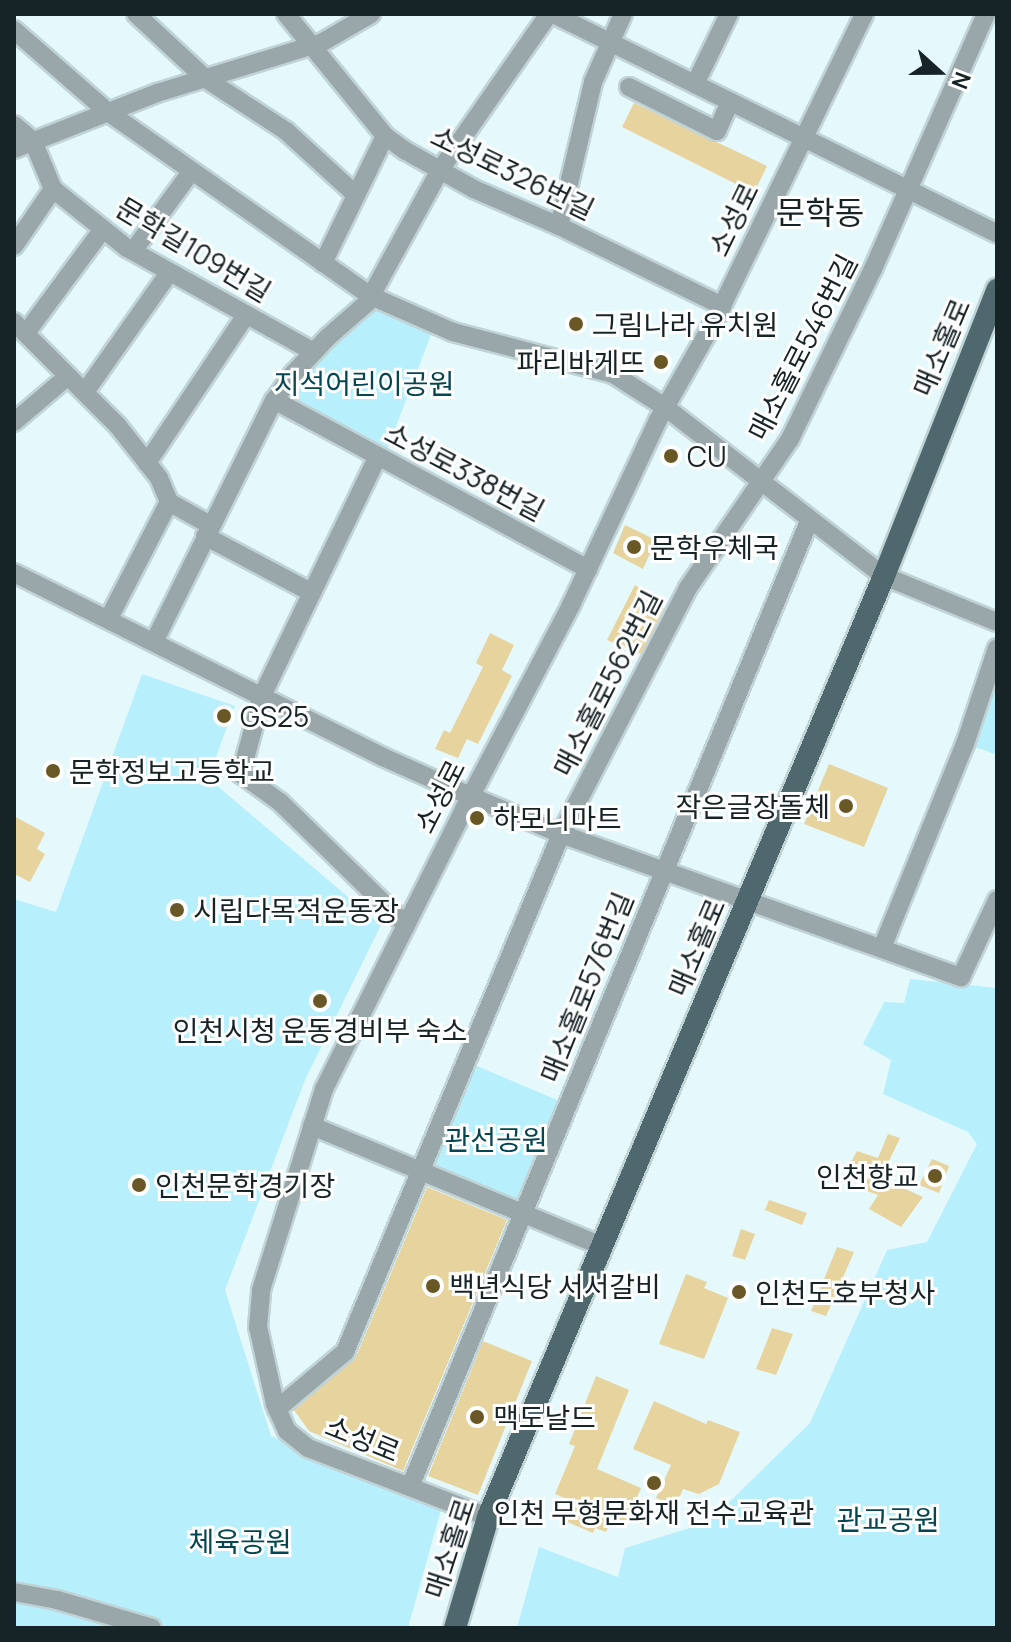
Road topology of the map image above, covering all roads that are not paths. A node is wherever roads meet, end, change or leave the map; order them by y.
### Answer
1 (136, 14) edge
2 (286, 14) edge
3 (371, 14) edge
4 (551, 14) edge
5 (623, 14) edge
6 (729, 14) edge
7 (864, 14) edge
8 (986, 14) edge
9 (14, 30) edge
10 (609, 42) junction
11 (313, 46) junction
12 (206, 79) junction
13 (695, 84) junction
14 (629, 87) dead end
15 (730, 102) junction
16 (108, 112) junction
17 (14, 125) edge
18 (385, 136) junction
19 (803, 138) junction
20 (33, 141) junction
21 (14, 149) edge
22 (440, 170) junction
23 (191, 172) junction
24 (53, 189) junction
25 (908, 190) junction
26 (354, 193) junction
27 (559, 226) junction
28 (103, 229) junction
29 (997, 233) edge
30 (14, 246) edge
31 (133, 251) junction
32 (323, 263) junction
33 (169, 273) junction
34 (997, 290) edge
35 (371, 296) junction
36 (722, 306) junction
37 (246, 315) junction
38 (20, 328) edge
39 (314, 352) junction
40 (68, 376) junction
41 (85, 392) junction
42 (274, 400) junction
43 (665, 407) junction
44 (15, 420) edge
45 (378, 456) junction
46 (147, 463) junction
47 (763, 483) junction
48 (169, 502) junction
49 (810, 519) junction
50 (208, 530) junction
51 (588, 569) junction
52 (14, 573) edge
53 (884, 576) junction
54 (312, 593) junction
55 (109, 618) junction
56 (997, 622) edge
57 (154, 642) junction
58 (997, 648) edge
59 (262, 696) junction
60 (470, 796) junction
61 (561, 834) junction
62 (665, 871) junction
63 (748, 899) junction
64 (997, 900) edge
65 (406, 925) junction
66 (882, 948) junction
67 (312, 1126) junction
68 (420, 1171) junction
69 (523, 1214) junction
70 (602, 1246) junction
71 (277, 1409) junction
72 (410, 1487) junction
73 (488, 1517) junction
74 (14, 1592) edge
75 (152, 1628) edge
76 (455, 1628) edge

1 - 12 street
2 - 11 street, 소성로326번길
3 - 11 street
4 - 10 street
4 - 22 street
5 - 10 street
6 - 13 street
7 - 19 street, 소성로
8 - 25 street, 매소홀로546번길
9 - 16 street
10 - 13 street
10 - 27 street
11 - 12 street
11 - 18 street, 소성로326번길
12 - 16 street
12 - 26 street
13 - 15 street
14 - 15 street
15 - 19 street
16 - 20 street
16 - 23 street
17 - 20 street
18 - 22 street, 소성로326번길
18 - 26 street
19 - 25 street
19 - 36 street, 소성로
20 - 21 street
20 - 24 street, 문학길109번길
22 - 27 street, 소성로326번길
22 - 35 street
23 - 31 street
23 - 32 street
24 - 28 street, 문학길109번길
24 - 30 street
25 - 29 street
25 - 47 street, 매소홀로546번길
26 - 32 street
27 - 36 street, 소성로326번길
28 - 31 street, 문학길109번길
28 - 38 street
31 - 33 street, 문학길109번길
32 - 35 street
33 - 37 street, 문학길109번길
33 - 41 street
34 - 53 main road, 매소홀로
35 - 39 street
35 - 43 street
36 - 43 street, 소성로
37 - 39 street, 문학길109번길
37 - 46 street
38 - 40 street
39 - 42 street
40 - 41 street
40 - 44 street
41 - 46 street
42 - 45 street, 소성로338번길
42 - 50 street
43 - 47 street
43 - 51 street, 소성로
45 - 51 street, 소성로338번길
45 - 54 street
46 - 48 street
47 - 49 street
47 - 61 street, 매소홀로562번길
48 - 50 street
48 - 55 street
49 - 53 street
49 - 62 street
50 - 54 street
50 - 57 street
51 - 60 street, 소성로
52 - 55 street, 매소홀로576번길
53 - 56 street
53 - 63 main road, 매소홀로
54 - 59 street
55 - 57 street, 매소홀로576번길
57 - 59 street, 매소홀로576번길
58 - 66 street
59 - 60 street, 매소홀로576번길
59 - 65 street
60 - 61 street, 매소홀로576번길
60 - 65 street, 소성로
61 - 62 street, 매소홀로576번길
61 - 68 street
62 - 63 street, 매소홀로576번길
62 - 69 street, 매소홀로576번길
63 - 66 street, 매소홀로576번길
63 - 70 main road, 매소홀로
64 - 66 street, 매소홀로576번길
65 - 67 street, 소성로
67 - 68 street
67 - 71 street, 소성로
68 - 69 street
68 - 71 street
69 - 70 street
69 - 72 street, 매소홀로576번길
70 - 73 main road, 매소홀로
71 - 72 street, 소성로
72 - 73 street, 소성로
73 - 76 main road, 매소홀로
74 - 75 street

